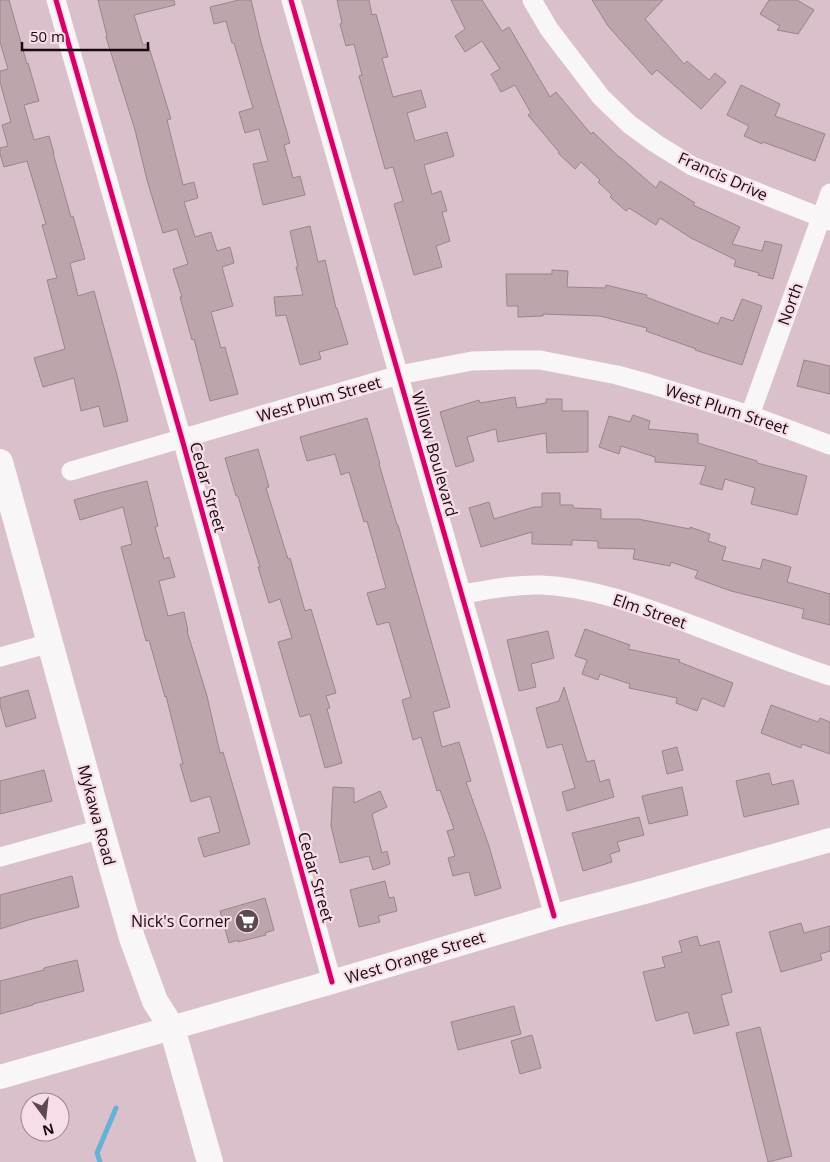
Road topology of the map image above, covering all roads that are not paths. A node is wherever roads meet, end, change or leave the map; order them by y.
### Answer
1 (56, 0) edge
2 (292, 0) edge
3 (532, 0) edge
4 (830, 193) edge
5 (826, 220) edge
6 (399, 375) junction
7 (750, 415) junction
8 (182, 439) junction
9 (830, 445) edge
10 (0, 462) edge
11 (71, 471) dead end
12 (462, 594) junction
13 (50, 643) junction
14 (0, 657) edge
15 (830, 676) edge
16 (100, 828) junction
17 (830, 840) edge
18 (0, 856) edge
19 (554, 916) junction
20 (332, 982) junction
21 (172, 1028) junction
22 (0, 1077) edge
23 (210, 1162) edge

1 - 8 street, Cedar Street
2 - 6 street, Willow Boulevard
3 - 5 street, Francis Drive
4 - 5 street, North
5 - 7 street, North
6 - 7 street, West Plum Street
6 - 8 street, West Plum Street
6 - 12 street, Willow Boulevard
7 - 9 street, West Plum Street
8 - 11 street, West Plum Street
8 - 20 street, Cedar Street
10 - 13 main road, Mykawa Road
12 - 15 street, Elm Street
12 - 19 street, Willow Boulevard
13 - 14 street
13 - 16 main road, Mykawa Road
16 - 18 street
16 - 21 main road, Mykawa Road
17 - 19 street, West Orange Street
19 - 20 street, West Orange Street
20 - 21 street, West Orange Street
21 - 22 street, West Orange Street
21 - 23 main road, Mykawa Road

